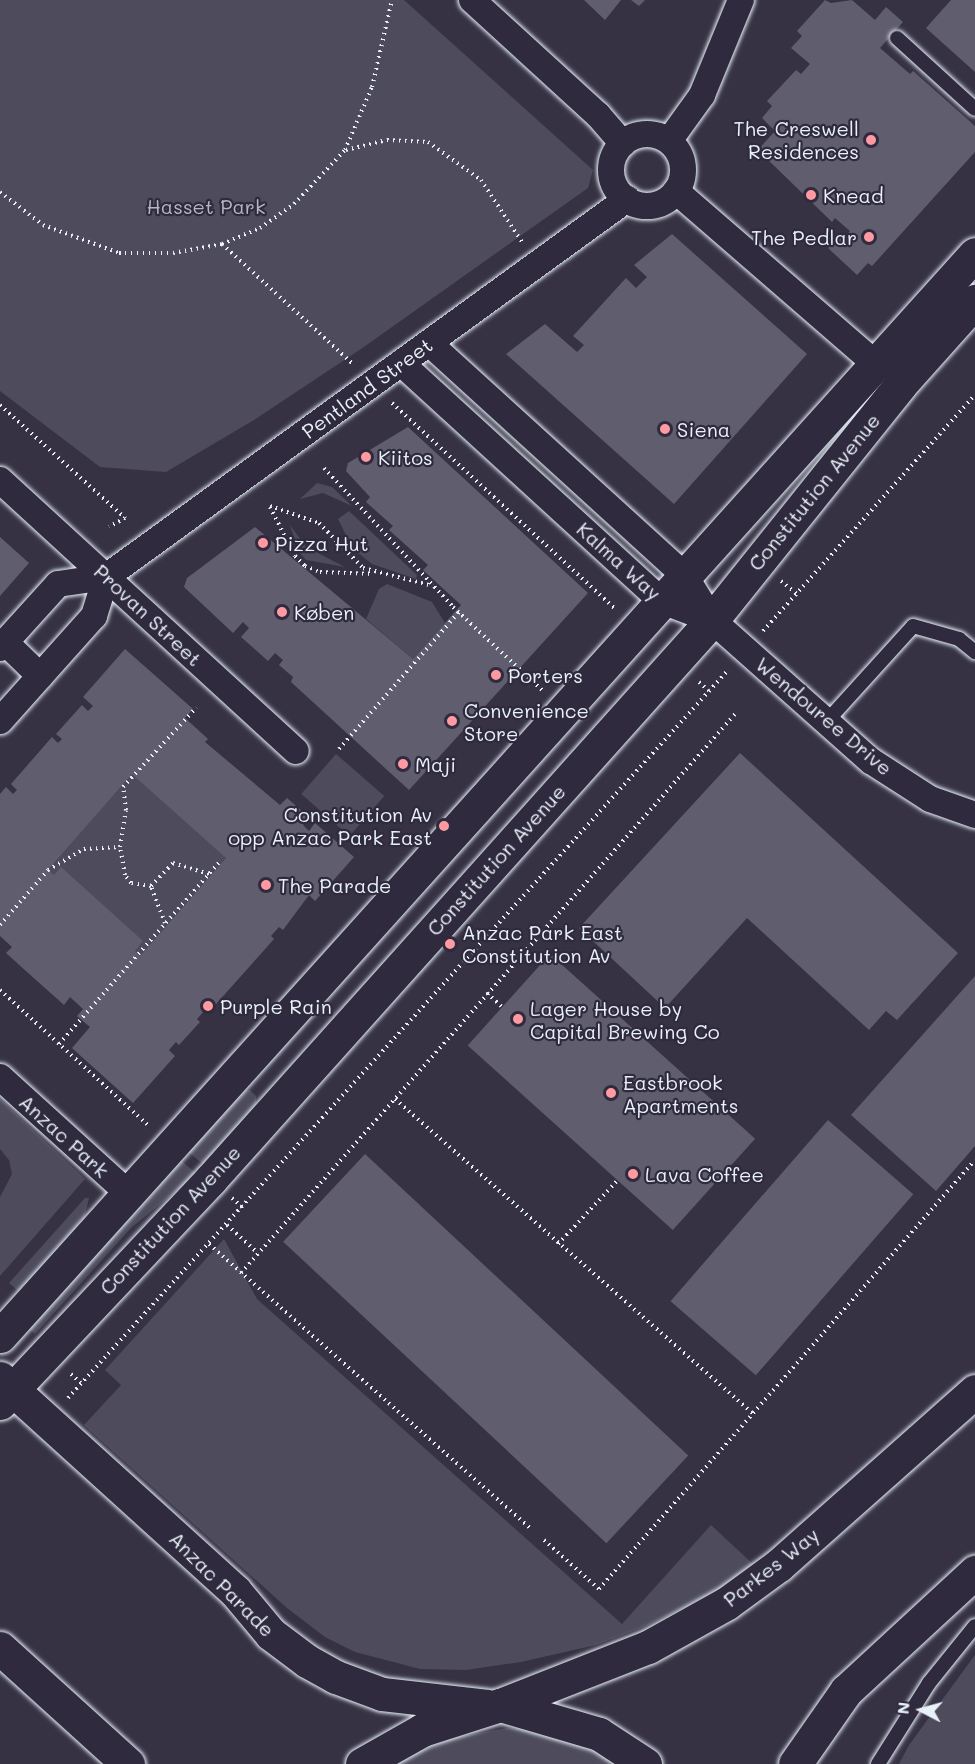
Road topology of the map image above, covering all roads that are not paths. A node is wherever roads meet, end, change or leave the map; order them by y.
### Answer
1 (472, 0) edge
2 (741, 0) edge
3 (897, 38) dead end
4 (975, 109) edge
5 (669, 141) junction
6 (623, 144) junction
7 (676, 191) junction
8 (627, 200) junction
9 (975, 254) edge
10 (975, 301) edge
11 (429, 343) junction
12 (401, 363) junction
13 (876, 364) junction
14 (0, 480) edge
15 (685, 576) junction
16 (106, 577) junction
17 (662, 601) junction
18 (712, 620) junction
19 (3, 645) edge
20 (975, 652) edge
21 (40, 676) junction
22 (0, 721) edge
23 (827, 721) junction
24 (296, 751) dead end
25 (975, 815) edge
26 (0, 1077) edge
27 (129, 1194) junction
28 (0, 1336) edge
29 (4, 1390) edge
30 (975, 1391) edge
31 (975, 1572) edge
32 (975, 1626) edge
33 (0, 1648) edge
34 (494, 1705) junction
35 (823, 1722) junction
36 (128, 1764) edge
37 (362, 1764) edge
38 (645, 1764) edge
39 (795, 1764) edge
40 (805, 1764) edge
41 (878, 1764) edge

1 - 6 street
2 - 5 street
3 - 4 lane
5 - 6 street
5 - 7 street
6 - 8 street
7 - 8 street
7 - 13 street
8 - 11 street, Pentland Street
9 - 13 street, Constitution Avenue
10 - 18 street, Constitution Avenue
11 - 12 street, Pentland Street
11 - 15 street, Kalma Way
12 - 16 street, Pentland Street
12 - 17 street, Kalma Way
13 - 15 street, Constitution Avenue
14 - 16 street, Provan Street
15 - 17 street, Constitution Avenue
15 - 18 street, Kalma Way
16 - 19 street, Pentland Street
16 - 21 street
16 - 24 street, Provan Street
17 - 18 street, Kalma Way
17 - 27 street, Constitution Avenue
18 - 23 street, Wendouree Drive
18 - 29 street, Constitution Avenue
19 - 21 street
20 - 23 lane
21 - 22 street
23 - 25 street, Wendouree Drive
26 - 27 street, Anzac Park
27 - 28 street, Constitution Avenue
29 - 34 street, Anzac Parade
30 - 34 street, Parkes Way
31 - 35 street
32 - 41 lane
33 - 36 street
34 - 37 street, Parkes Way
34 - 38 street, Anzac Parade
35 - 39 street
35 - 40 street

